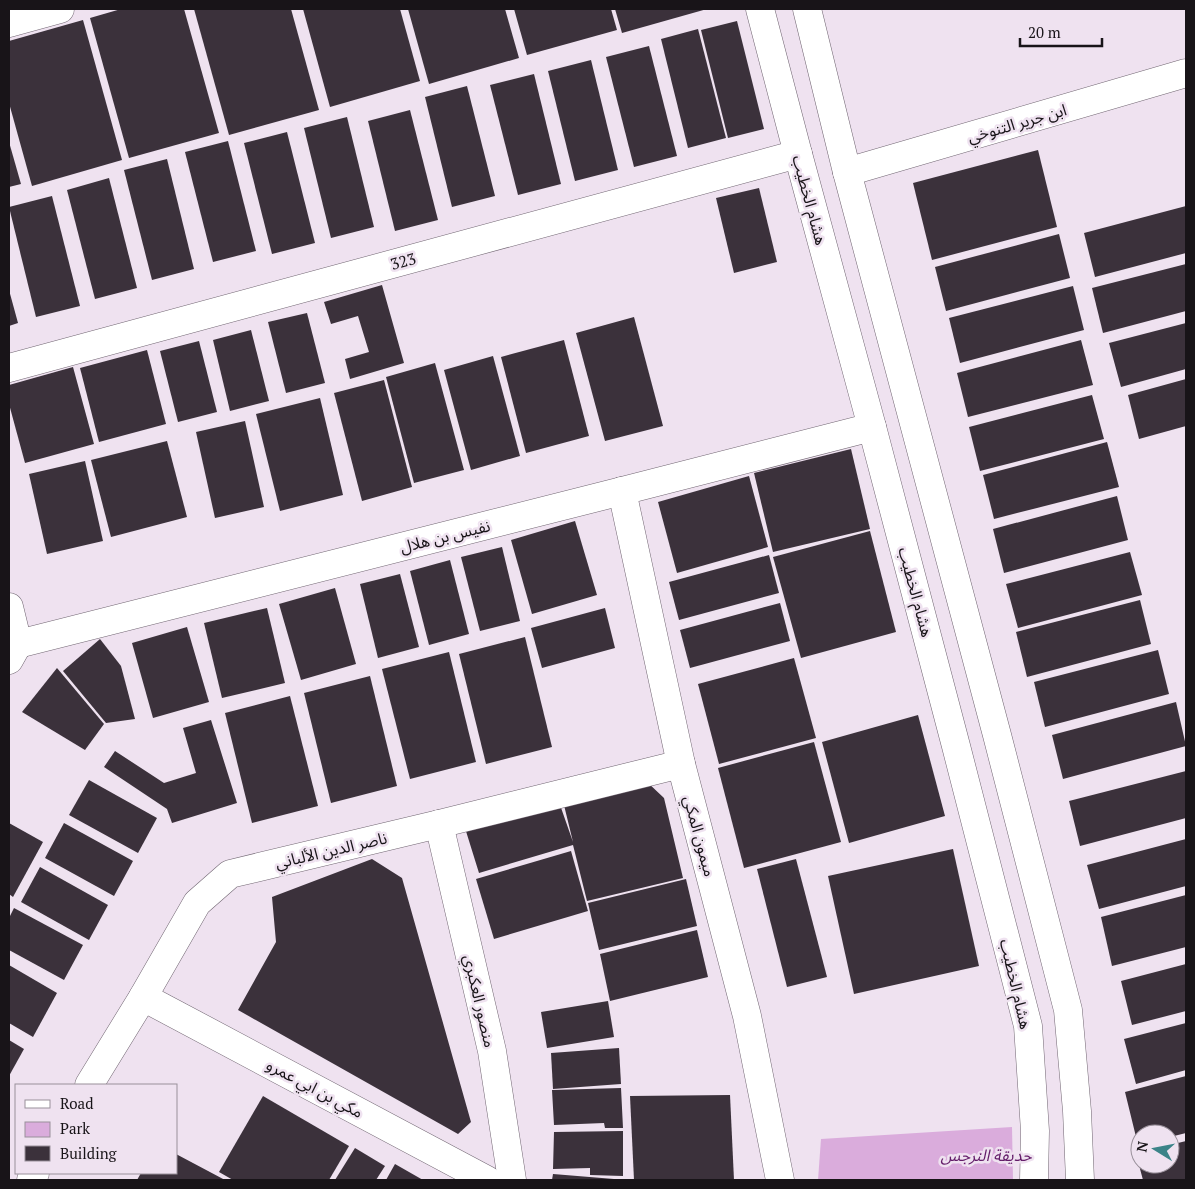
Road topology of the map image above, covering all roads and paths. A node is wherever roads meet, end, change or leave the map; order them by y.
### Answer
1 (60, 9) edge
2 (760, 9) edge
3 (807, 9) edge
4 (9, 23) edge
5 (1186, 73) edge
6 (798, 154) junction
7 (847, 172) junction
8 (9, 368) edge
9 (872, 426) junction
10 (622, 491) junction
11 (9, 607) edge
12 (13, 652) edge
13 (997, 735) junction
14 (956, 746) junction
15 (681, 764) junction
16 (439, 824) junction
17 (143, 996) junction
18 (90, 1084) edge
19 (487, 1180) edge
20 (512, 1180) edge
21 (780, 1180) edge
22 (1034, 1180) edge
23 (1080, 1180) edge

1 - 4 street
2 - 6 street, هشام الخطيب
3 - 7 street
5 - 7 street, ابن جرير التنوخي
6 - 8 street, 323
6 - 9 street, هشام الخطيب
7 - 13 street
9 - 10 street, نفيس بن هلال
9 - 14 street, هشام الخطيب
10 - 12 street, نفيس بن هلال
10 - 15 street, ميمون المكي
11 - 12 street
13 - 14 street
13 - 23 street
14 - 22 street, هشام الخطيب
15 - 16 street, ناصر الدين الألباني
15 - 21 street, ميمون المكي
16 - 17 street, ناصر الدين الألباني
16 - 20 street, منصور العكبري
17 - 18 street, ناصر الدين الألباني
17 - 19 street, مكي بن ابي عمرو

